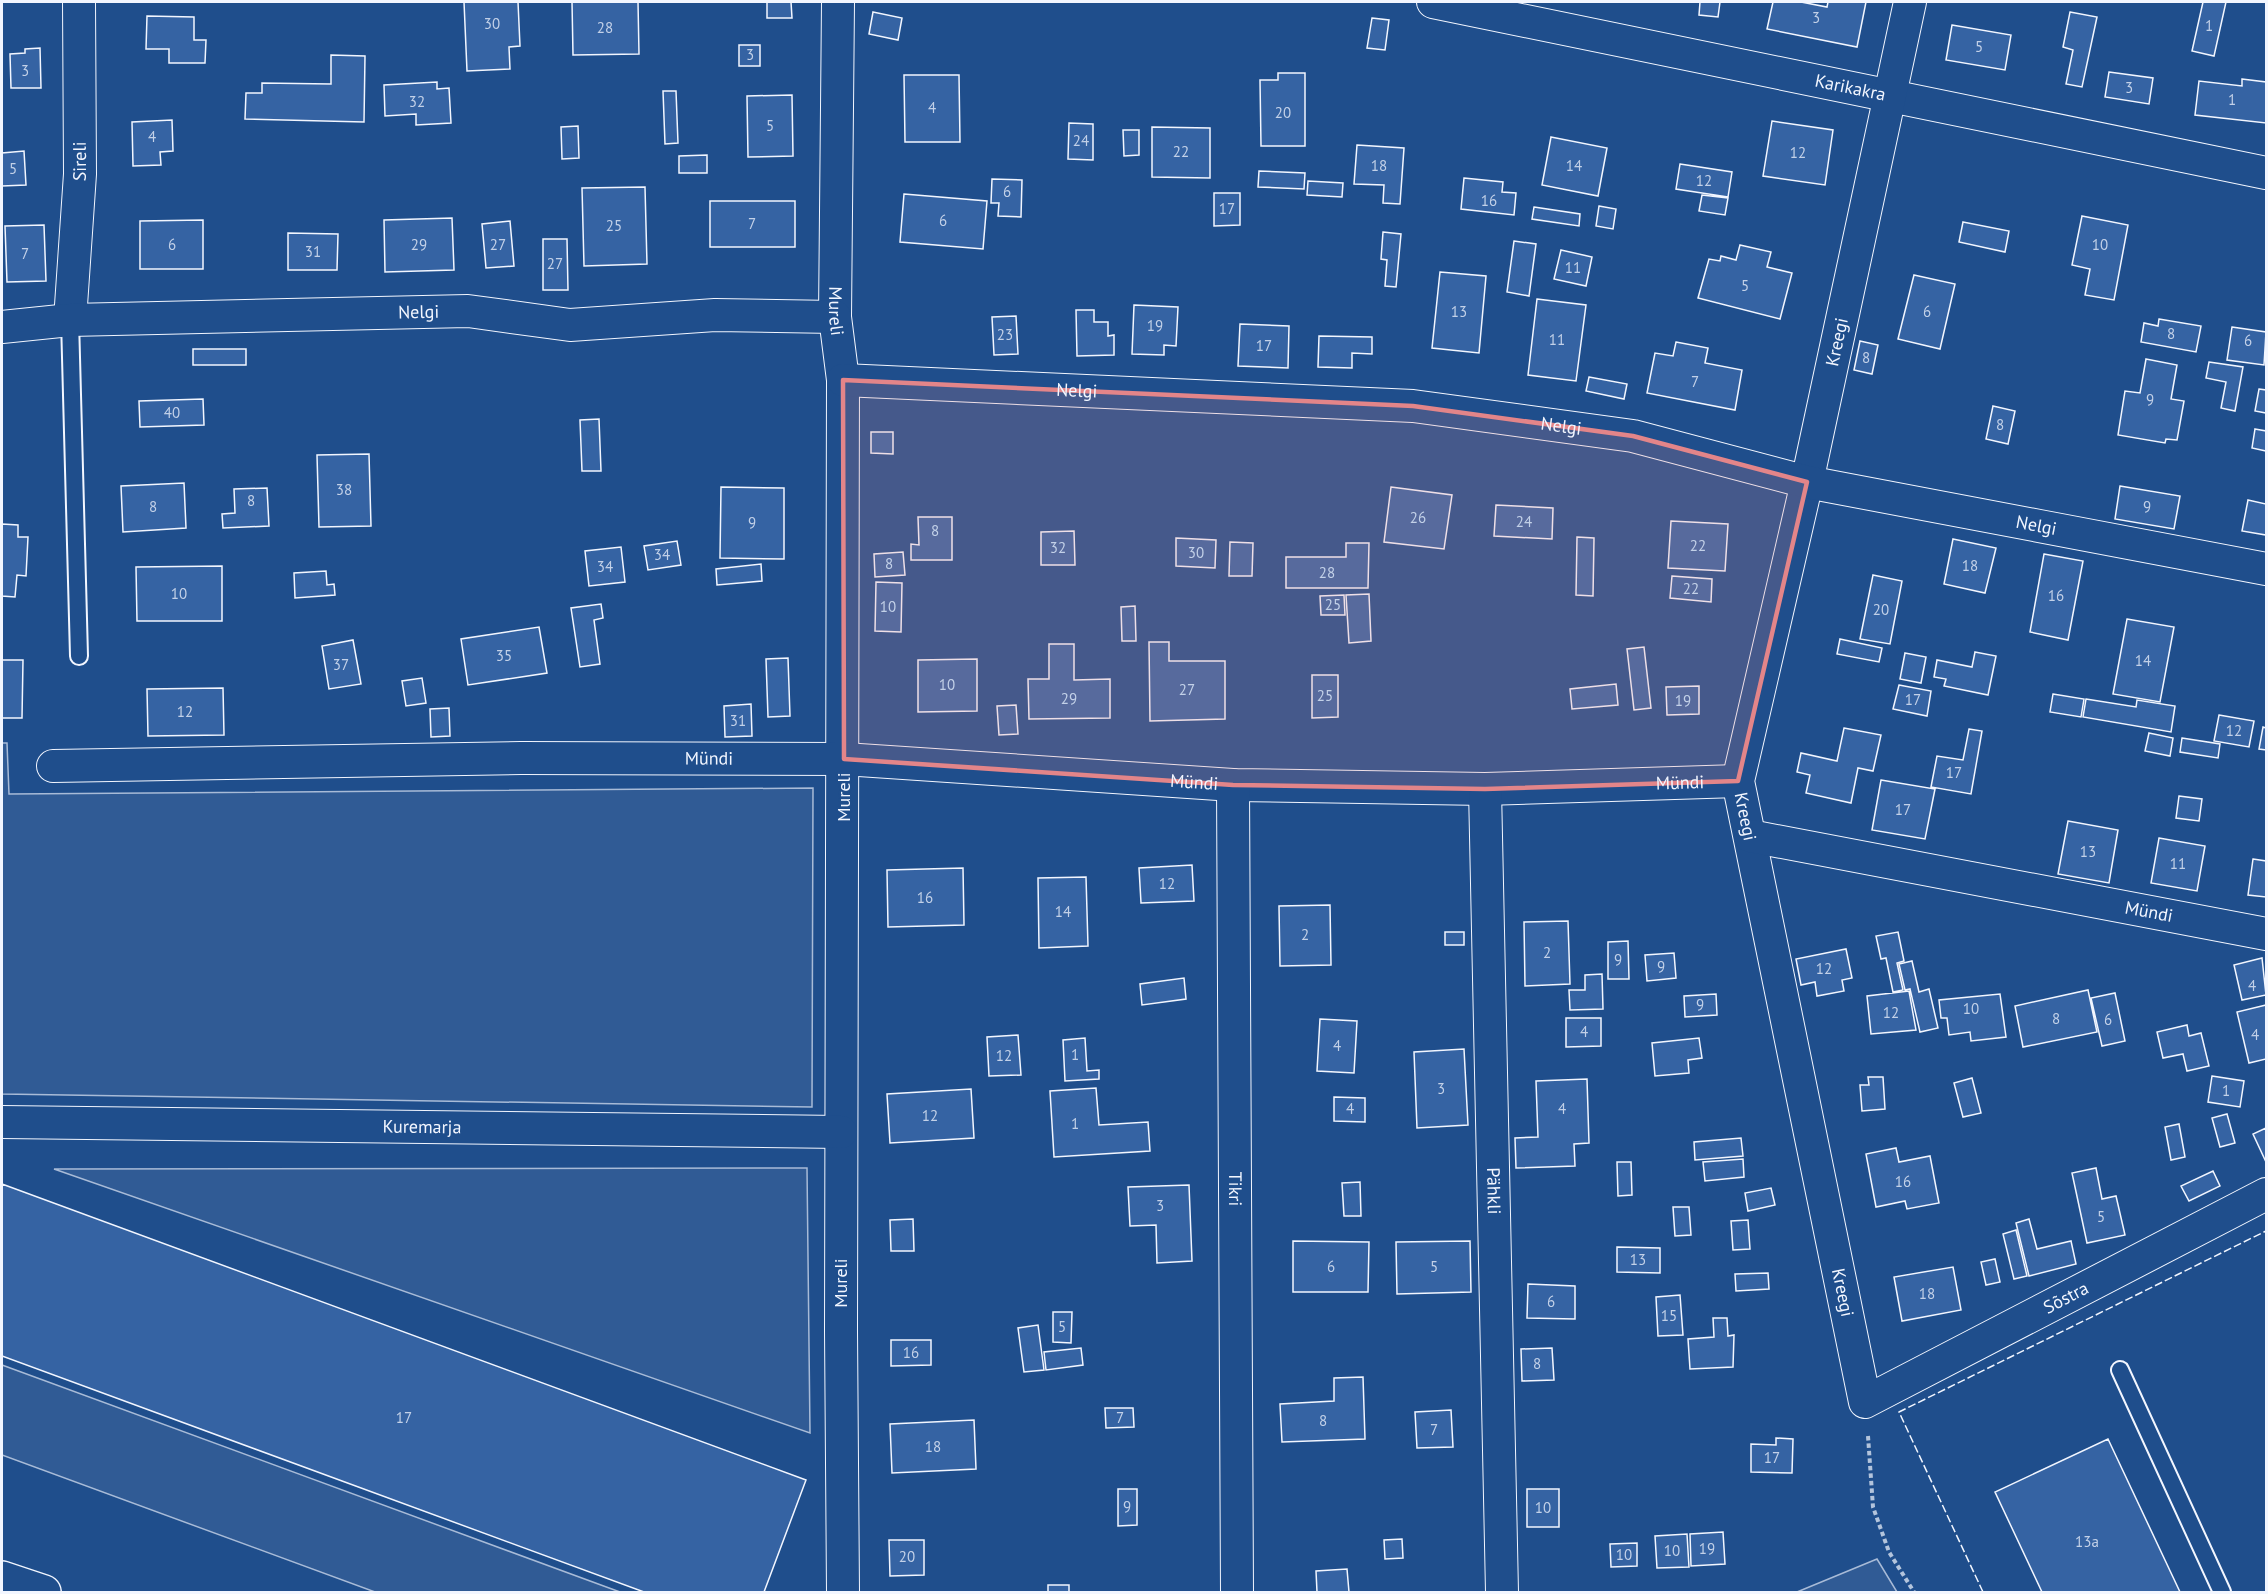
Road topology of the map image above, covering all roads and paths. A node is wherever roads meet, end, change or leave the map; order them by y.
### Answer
1 (79, 2) edge
2 (838, 2) edge
3 (1433, 2) edge
4 (1911, 2) edge
5 (1890, 96) junction
6 (2266, 173) edge
7 (835, 317) junction
8 (70, 320) junction
9 (2, 327) edge
10 (843, 380) junction
11 (1807, 482) junction
12 (2266, 569) edge
13 (79, 656) dead end
14 (844, 759) junction
15 (53, 766) dead end
16 (1738, 781) junction
17 (1233, 785) junction
18 (1485, 789) junction
19 (1750, 836) junction
20 (2266, 934) edge
21 (2, 1122) edge
22 (841, 1132) junction
23 (2266, 1194) edge
24 (2120, 1370) dead end
25 (1865, 1402) junction
26 (2, 1578) edge
27 (44, 1593) edge
28 (843, 1593) edge
29 (1237, 1593) edge
30 (1502, 1593) edge
31 (1914, 1593) edge
32 (2222, 1593) edge

1 - 8 street, Sireli
2 - 7 street, Mureli
3 - 5 street, Karikakra
4 - 5 street, Kreegi
5 - 6 street, Karikakra
5 - 11 street, Kreegi
7 - 8 street, Nelgi
7 - 10 street, Mureli
8 - 9 street, Nelgi
8 - 13 lane
10 - 11 street, Nelgi
10 - 14 street, Mureli
11 - 12 street, Nelgi
11 - 16 street, Kreegi
14 - 15 street, Mündi
14 - 17 street, Mündi
14 - 22 street, Mureli
16 - 18 street, Mündi
16 - 19 street, Kreegi
17 - 18 street, Mündi
17 - 29 street, Tikri
18 - 30 street, Pähkli
19 - 20 street, Mündi
19 - 25 street, Kreegi
21 - 22 street, Kuremarja
22 - 28 street, Mureli
23 - 25 street, Sõstra
24 - 32 lane
25 - 31 path
26 - 27 street

